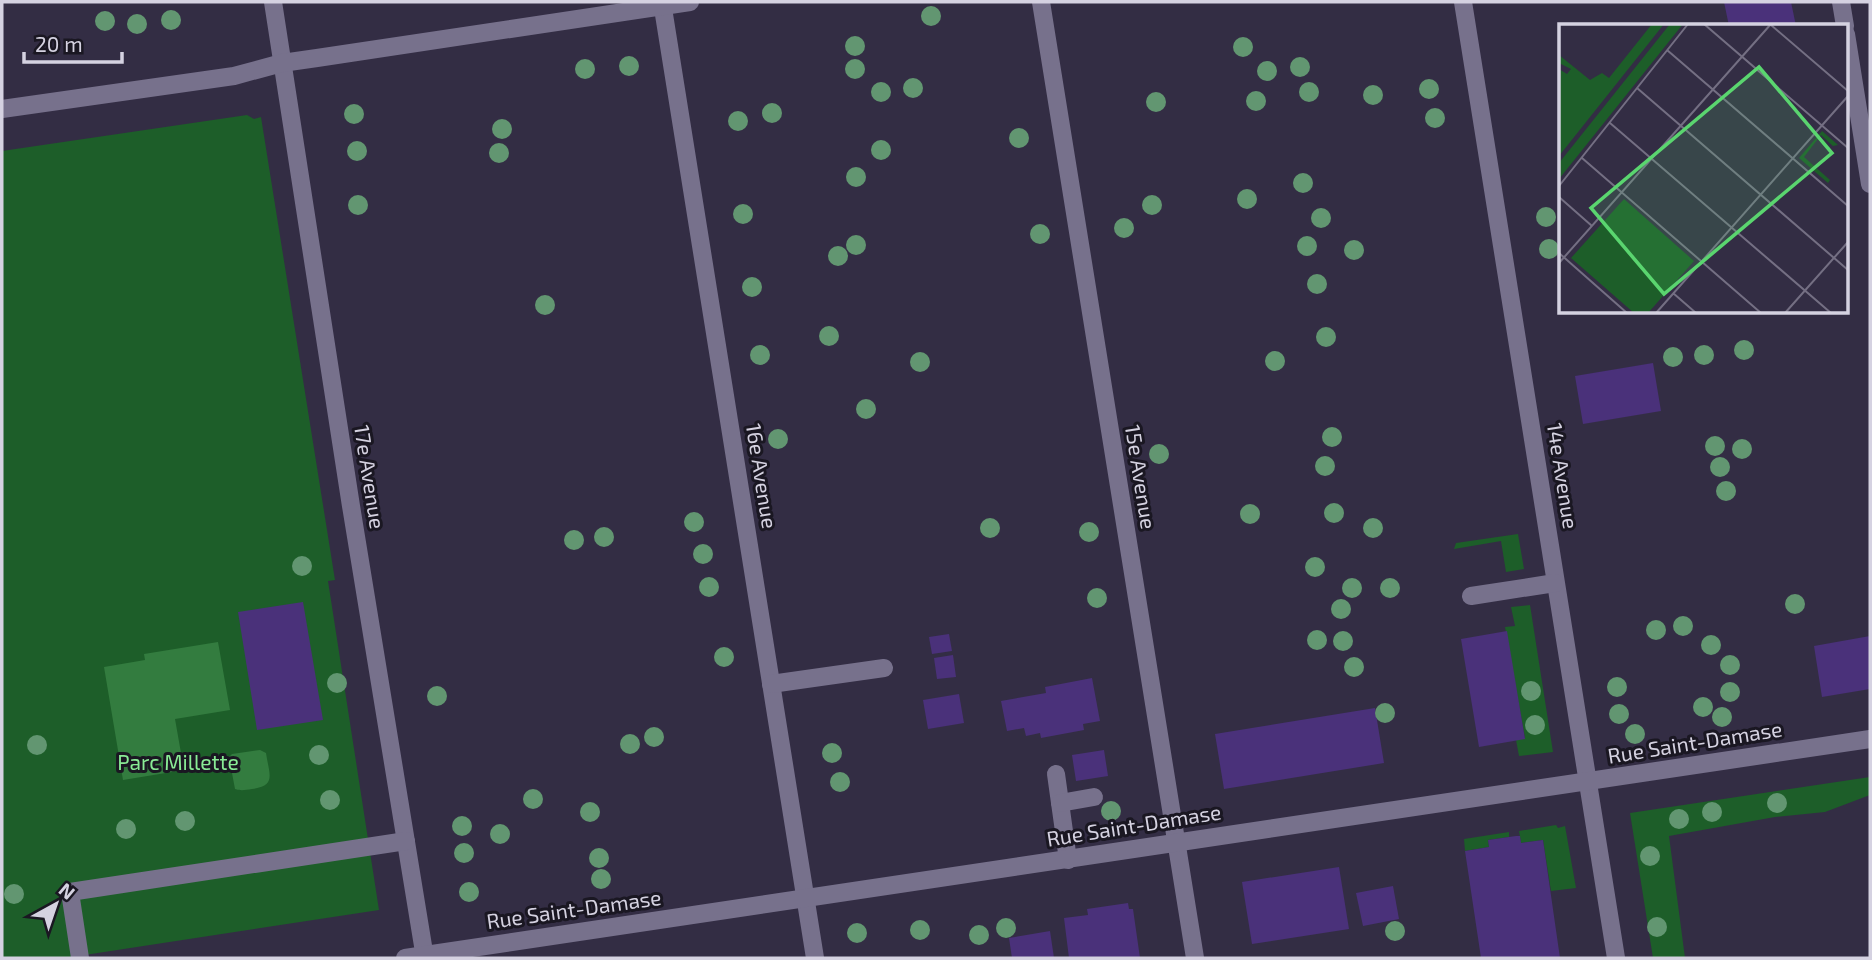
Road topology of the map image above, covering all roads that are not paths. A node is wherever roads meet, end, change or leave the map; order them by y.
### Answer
1 (273, 2) edge
2 (690, 2) edge
3 (1041, 2) edge
4 (1463, 2) edge
5 (1841, 2) edge
6 (662, 4) edge
7 (1844, 24) edge
8 (1848, 46) edge
9 (282, 63) junction
10 (2, 108) edge
11 (1870, 184) edge
12 (1555, 583) junction
13 (1471, 597) dead end
14 (884, 668) dead end
15 (771, 684) junction
16 (1870, 739) edge
17 (1056, 774) dead end
18 (1588, 782) junction
19 (1094, 797) dead end
20 (1060, 803) junction
21 (406, 841) junction
22 (1177, 843) junction
23 (1068, 860) junction
24 (806, 899) junction
25 (425, 957) edge
26 (80, 958) edge
27 (405, 958) edge
28 (815, 958) edge
29 (1195, 958) edge
30 (1616, 958) edge

1 - 9 street, 17e Avenue
2 - 6 street
3 - 22 street, 15e Avenue
4 - 12 street, 14e Avenue
5 - 7 street
6 - 9 street
6 - 15 street, 16e Avenue
8 - 11 street
9 - 10 street
9 - 21 street, 17e Avenue
12 - 13 street
12 - 18 street, 14e Avenue
14 - 15 street
15 - 24 street, 16e Avenue
16 - 18 street, Rue Saint-Damase
17 - 20 street
18 - 22 street, Rue Saint-Damase
18 - 30 street, 14e Avenue
19 - 20 street
20 - 23 street
21 - 25 street, 17e Avenue
21 - 26 street
22 - 23 street, Rue Saint-Damase
22 - 29 street, 15e Avenue
23 - 24 street, Rue Saint-Damase
24 - 25 street, Rue Saint-Damase
24 - 28 street, 16e Avenue
25 - 27 street, Rue Saint-Damase

